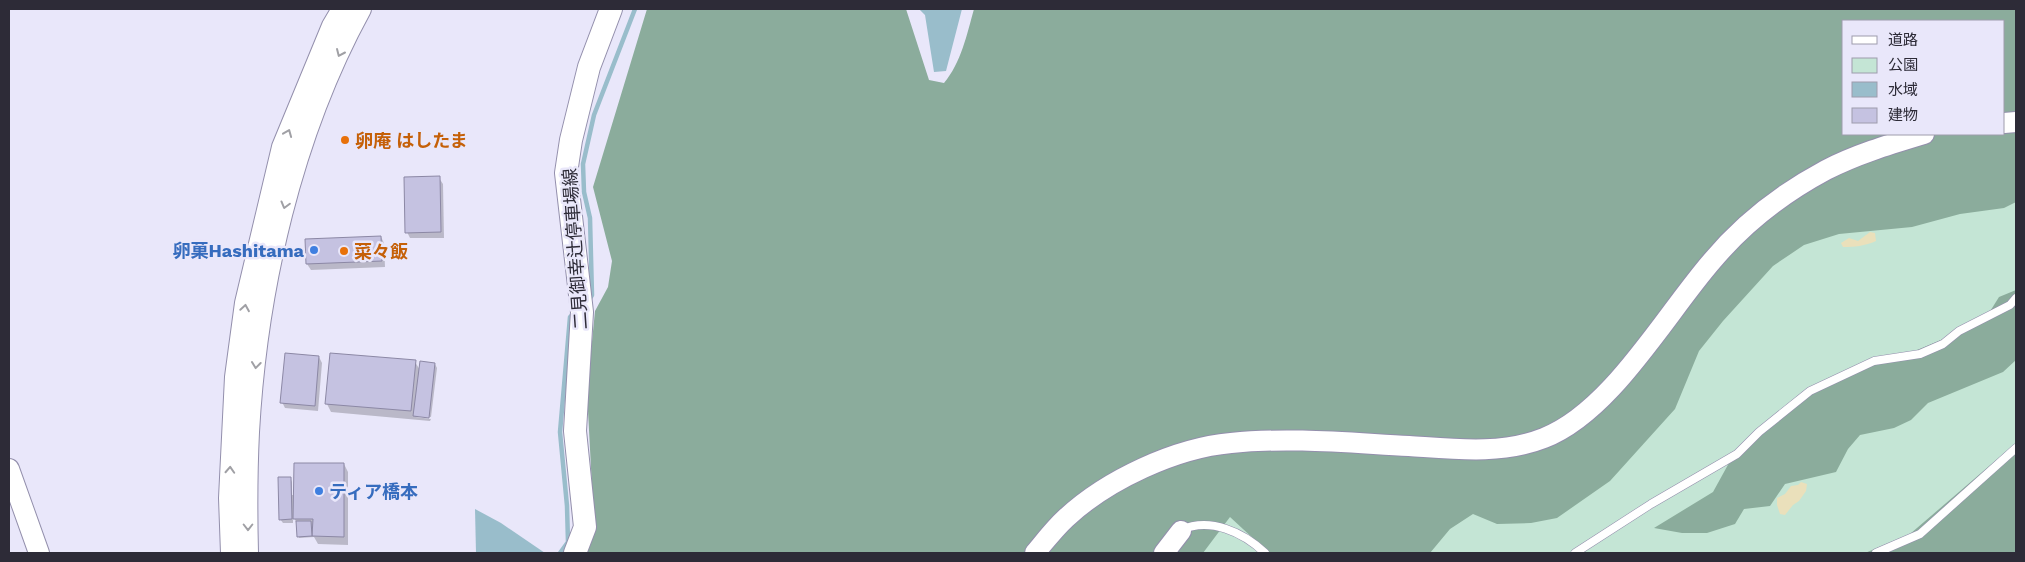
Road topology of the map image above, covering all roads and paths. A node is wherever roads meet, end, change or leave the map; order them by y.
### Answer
1 (342, 9) edge
2 (361, 9) edge
3 (612, 9) edge
4 (1921, 135) edge
5 (2016, 298) edge
6 (2016, 448) edge
7 (9, 469) edge
8 (1180, 531) joint
9 (39, 553) edge
10 (231, 553) edge
11 (248, 553) edge
12 (575, 553) edge
13 (1035, 553) edge
14 (1164, 553) edge
15 (1265, 553) edge
16 (1575, 553) edge
17 (1876, 553) edge

10 -> 1 street
2 -> 11 street
3 - 12 main road, 二見御幸辻停車場線
4 - 13 street
5 - 16 lane
6 - 17 lane
7 - 9 street
8 - 14 street
8 - 15 lane

